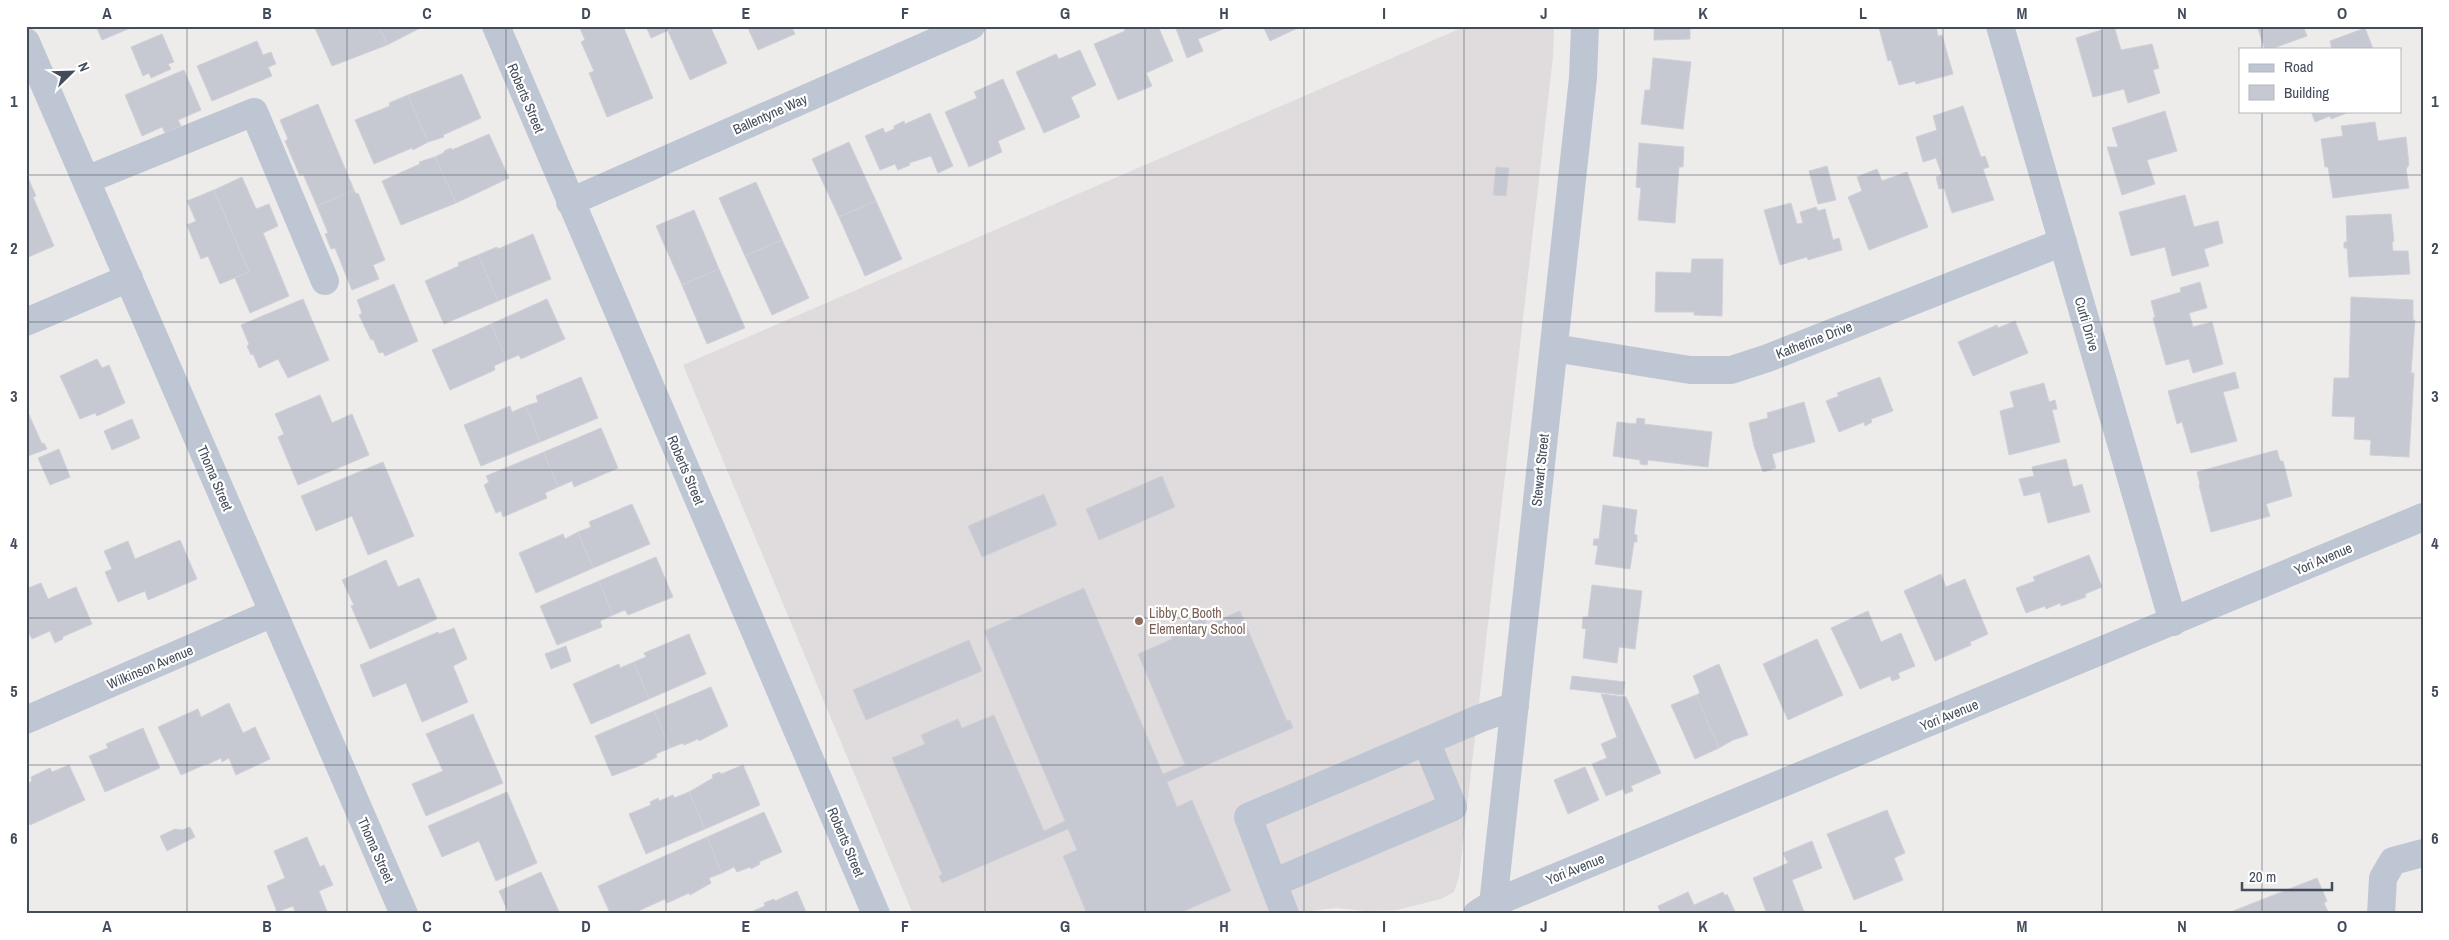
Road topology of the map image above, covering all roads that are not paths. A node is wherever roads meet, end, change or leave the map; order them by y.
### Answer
1 (496, 26) edge
2 (970, 26) edge
3 (1586, 26) edge
4 (2000, 26) edge
5 (26, 42) edge
6 (86, 180) junction
7 (570, 202) junction
8 (2063, 242) junction
9 (129, 278) junction
10 (325, 281) dead end
11 (26, 322) edge
12 (1554, 348) junction
13 (2423, 517) edge
14 (273, 613) junction
15 (2173, 622) junction
16 (1515, 706) junction
17 (26, 720) edge
18 (1426, 741) junction
19 (2423, 853) edge
20 (1273, 883) junction
21 (1488, 910) edge
22 (404, 914) edge
23 (876, 914) edge
24 (1285, 914) edge
25 (2381, 914) edge

1 - 7 street, Roberts Street
2 - 7 street, Ballentyne Way
3 - 12 street, Stewart Street
4 - 8 street, Curti Drive
5 - 6 street, Thoma Street
6 - 9 street, Thoma Street
6 - 10 street
7 - 23 street, Roberts Street
8 - 12 street, Katherine Drive
8 - 15 street, Curti Drive
9 - 11 street
9 - 14 street, Thoma Street
12 - 16 street, Stewart Street
13 - 15 street, Yori Avenue
14 - 17 street, Wilkinson Avenue
14 - 22 street, Thoma Street
15 - 21 street, Yori Avenue
16 - 18 street
16 - 21 street, Stewart Street
18 - 20 street
18 - 20 street
19 - 25 street
20 - 24 street

